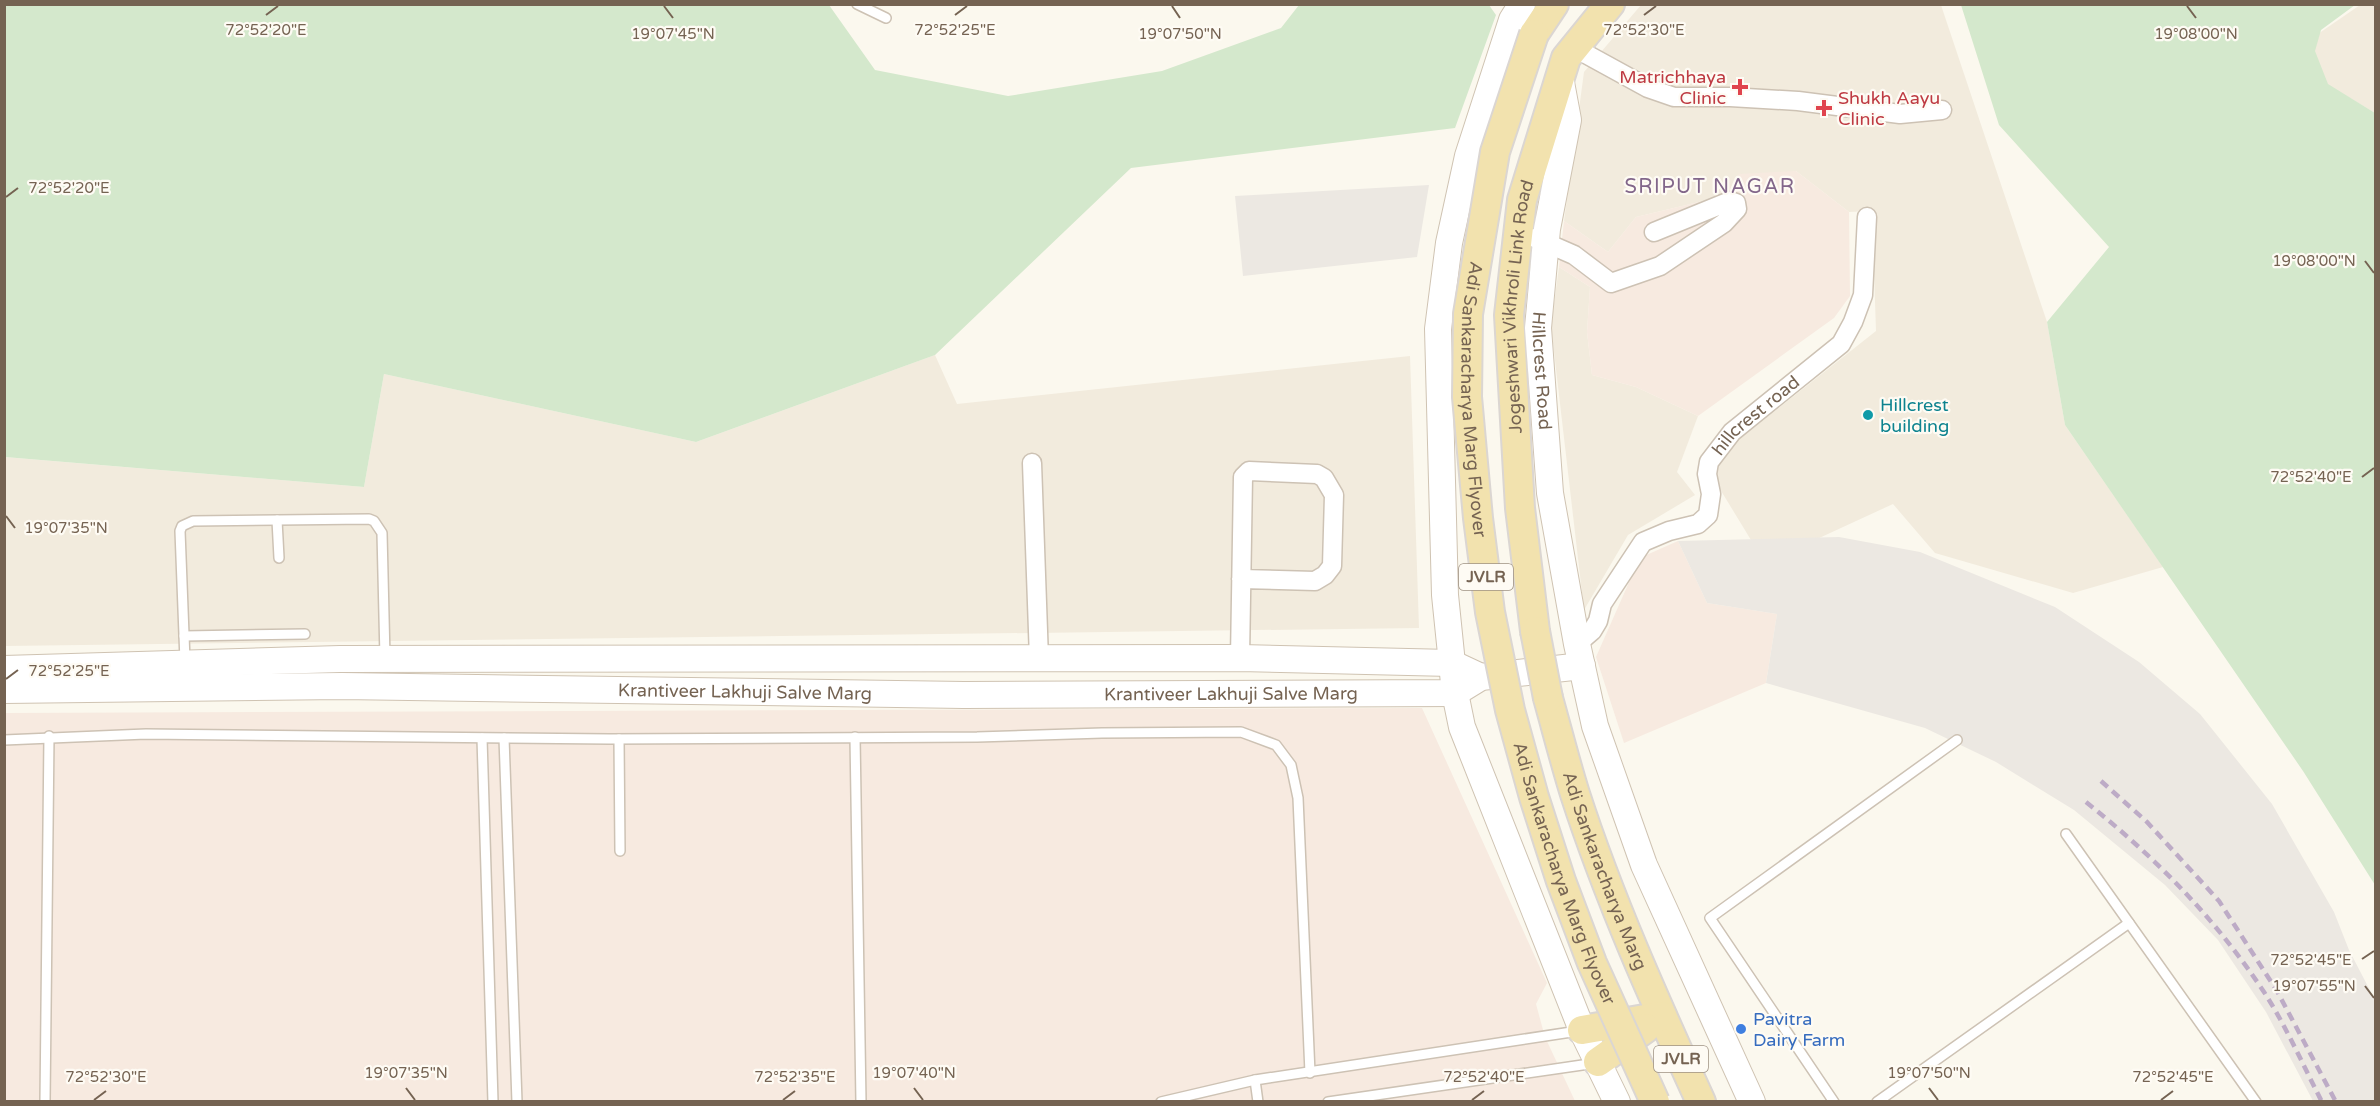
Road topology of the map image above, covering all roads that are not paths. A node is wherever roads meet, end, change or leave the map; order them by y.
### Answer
1 (857, 4) edge
2 (1522, 4) edge
3 (1554, 4) edge
4 (1610, 4) edge
5 (886, 18) dead end
6 (1575, 48) junction
7 (1560, 77) junction
8 (1942, 110) dead end
9 (1868, 217) dead end
10 (1519, 230) junction
11 (1654, 232) dead end
12 (1546, 242) junction
13 (1032, 463) dead end
14 (277, 520) junction
15 (279, 558) dead end
16 (1241, 579) junction
17 (1535, 631) joint
18 (305, 634) dead end
19 (184, 636) junction
20 (1579, 655) junction
21 (1240, 658) junction
22 (340, 659) junction
23 (385, 659) junction
24 (1039, 659) junction
25 (1451, 663) junction
26 (185, 664) junction
27 (4, 669) edge
28 (1480, 677) junction
29 (342, 686) junction
30 (4, 690) edge
31 (1455, 693) junction
32 (49, 736) junction
33 (855, 736) junction
34 (482, 738) junction
35 (504, 738) junction
36 (619, 739) junction
37 (4, 740) edge
38 (1958, 740) dead end
39 (2066, 834) dead end
40 (620, 851) dead end
41 (2129, 923) junction
42 (1662, 1016) junction
43 (1582, 1030) junction
44 (1598, 1062) junction
45 (1311, 1073) junction
46 (1255, 1080) junction
47 (45, 1101) edge
48 (493, 1101) edge
49 (517, 1101) edge
50 (861, 1101) edge
51 (1161, 1101) edge
52 (1258, 1101) edge
53 (1328, 1101) edge
54 (1617, 1101) edge
55 (1655, 1101) edge
56 (1701, 1101) edge
57 (1752, 1101) edge
58 (1834, 1101) edge
59 (1877, 1101) edge
60 (2256, 1101) edge

1 - 5 lane
2 - 25 main road
3 - 55 main road, Adi Sankaracharya Marg Flyover / JVLR, bridge
4 - 6 main road, Jogeshwari Vikhroli Link Road / JVLR
6 - 7 main road, Jogeshwari Vikhroli Link Road / JVLR
6 - 8 street
7 - 10 main road, Jogeshwari Vikhroli Link Road / JVLR
7 - 12 main road, Hillcrest Road
9 - 20 street, hillcrest road
10 - 12 street
10 - 17 main road, Jogeshwari Vikhroli Link Road / JVLR
11 - 12 street
12 - 20 main road, Hillcrest Road
13 - 24 street
14 - 15 lane
14 - 19 lane
14 - 23 lane
16 - 16 street
16 - 21 street
17 - 42 main road, Adi Sankaracharya Marg / JVLR, bridge
18 - 19 lane
19 - 26 lane
20 - 28 main road
20 - 57 main road, Hillcrest Road
21 - 24 main road, Krantiveer Lakhuji Salve Marg
21 - 25 main road, Krantiveer Lakhuji Salve Marg
22 - 23 main road, Krantiveer Lakhuji Salve Marg
22 - 26 main road, Krantiveer Lakhuji Salve Marg
22 - 29 main road
23 - 24 main road, Krantiveer Lakhuji Salve Marg
25 - 28 main road, Krantiveer Lakhuji Salve Marg
25 - 31 main road
26 - 27 main road, Krantiveer Lakhuji Salve Marg
28 - 31 main road
29 - 30 main road, Krantiveer Lakhuji Salve Marg
29 - 31 main road, Krantiveer Lakhuji Salve Marg
31 - 43 main road
32 - 34 lane
32 - 37 lane
32 - 47 lane
33 - 36 lane
33 - 45 lane
33 - 50 lane
34 - 35 lane
34 - 48 lane
35 - 36 lane
35 - 49 lane
36 - 40 lane
38 - 58 lane
39 - 41 lane
41 - 59 lane
41 - 60 lane
42 - 43 main road
42 - 44 main road
42 - 56 main road, Adi Sankaracharya Marg / JVLR
43 - 44 main road
43 - 45 lane
44 - 53 lane
44 - 54 main road
45 - 46 lane
46 - 51 lane
46 - 52 lane

